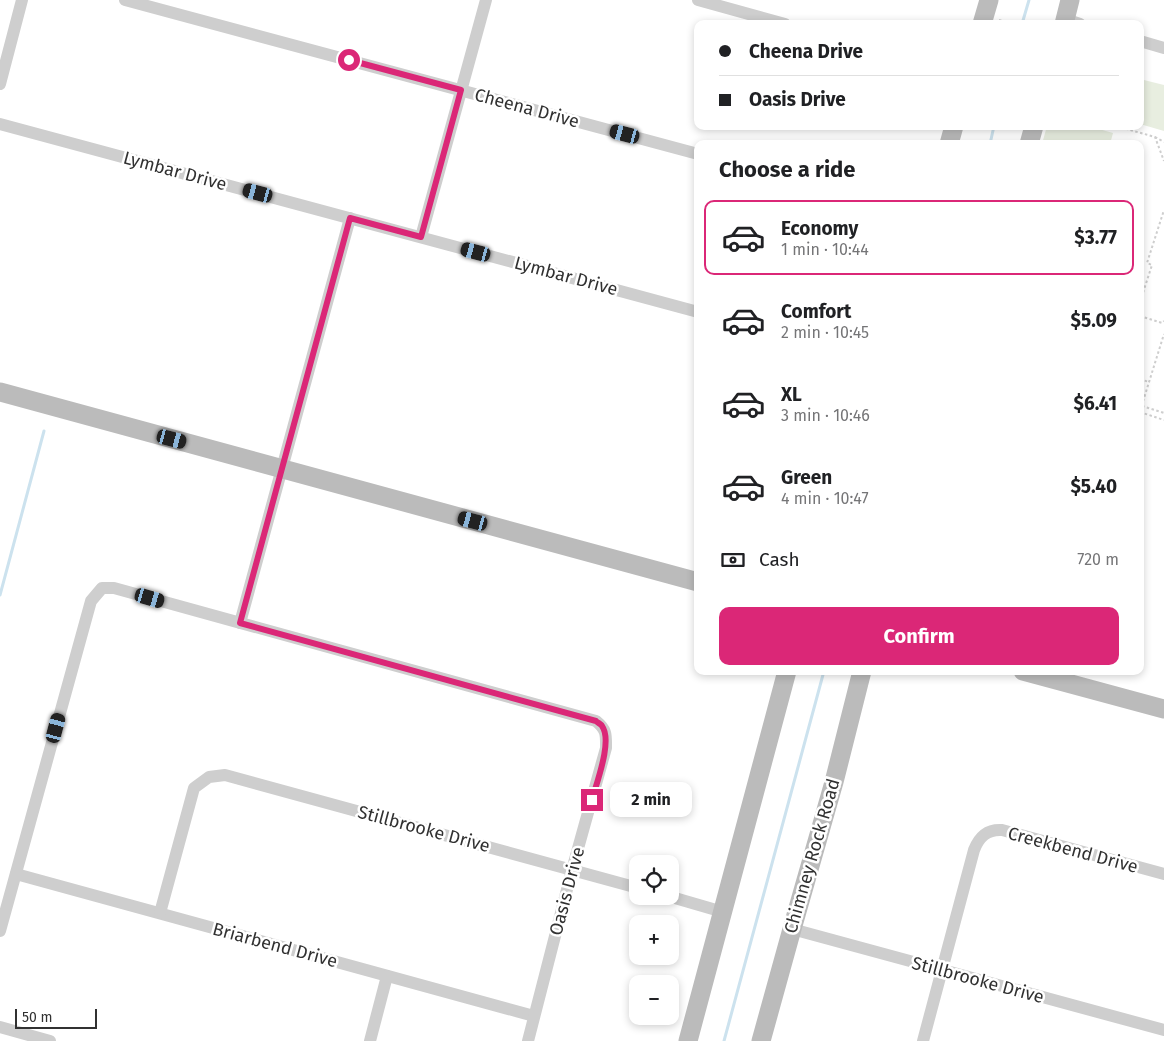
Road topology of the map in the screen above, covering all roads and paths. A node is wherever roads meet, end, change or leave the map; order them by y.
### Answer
1 (22, 0) edge
2 (125, 0) edge
3 (486, 0) edge
4 (698, 0) edge
5 (989, 0) edge
6 (1070, 0) edge
7 (770, 20) edge
8 (983, 20) edge
9 (1070, 20) edge
10 (1144, 42) edge
11 (1164, 48) edge
12 (0, 84) edge
13 (461, 90) junction
14 (0, 124) edge
15 (1130, 130) edge
16 (1155, 137) junction
17 (1164, 142) edge
18 (694, 153) edge
19 (1164, 161) edge
20 (1164, 210) edge
21 (350, 218) junction
22 (421, 237) junction
23 (1144, 290) edge
24 (694, 311) edge
25 (1144, 317) edge
26 (1164, 321) edge
27 (1164, 334) edge
28 (1144, 380) edge
29 (1149, 382) junction
30 (0, 392) edge
31 (1144, 399) edge
32 (1144, 407) edge
33 (1164, 412) edge
34 (1144, 413) edge
35 (1164, 420) edge
36 (282, 469) junction
37 (694, 581) edge
38 (240, 623) junction
39 (786, 675) edge
40 (861, 675) edge
41 (1038, 675) edge
42 (1164, 709) edge
43 (572, 870) junction
44 (16, 874) junction
45 (1164, 874) edge
46 (629, 886) edge
47 (679, 899) edge
48 (723, 912) junction
49 (160, 913) junction
50 (792, 930) junction
51 (0, 931) edge
52 (942, 971) junction
53 (387, 976) junction
54 (534, 1016) junction
55 (0, 1027) edge
56 (1164, 1030) edge
57 (50, 1041) edge
58 (370, 1041) edge
59 (528, 1041) edge
60 (688, 1041) edge
61 (762, 1041) edge
62 (923, 1041) edge

1 - 12 street
2 - 13 street, Cheena Drive
3 - 13 street
4 - 7 street
5 - 8 main road
6 - 9 main road
10 - 11 street
13 - 18 street, Cheena Drive
13 - 22 street
14 - 21 street, Lymbar Drive
15 - 16 path
16 - 17 path
16 - 19 path
20 - 23 path
21 - 22 street, Lymbar Drive
21 - 36 street
22 - 24 street, Lymbar Drive
25 - 26 path
27 - 29 path
28 - 29 path
29 - 31 path
30 - 36 main road
32 - 33 path
34 - 35 path
36 - 37 main road
36 - 38 street
38 - 43 street, Oasis Drive
38 - 44 street
39 - 48 main road
40 - 50 main road, Chimney Rock Road
41 - 42 main road
43 - 46 street, Stillbrooke Drive
43 - 49 street, Stillbrooke Drive
43 - 54 street, Oasis Drive
44 - 49 street, Briarbend Drive
44 - 51 street
45 - 52 street, Creekbend Drive
47 - 48 street
48 - 60 main road
49 - 53 street, Briarbend Drive
50 - 52 street, Stillbrooke Drive
50 - 61 main road, Chimney Rock Road
52 - 56 street, Stillbrooke Drive
52 - 62 street
53 - 54 street, Briarbend Drive
53 - 58 street
54 - 59 street, Oasis Drive
55 - 57 street

